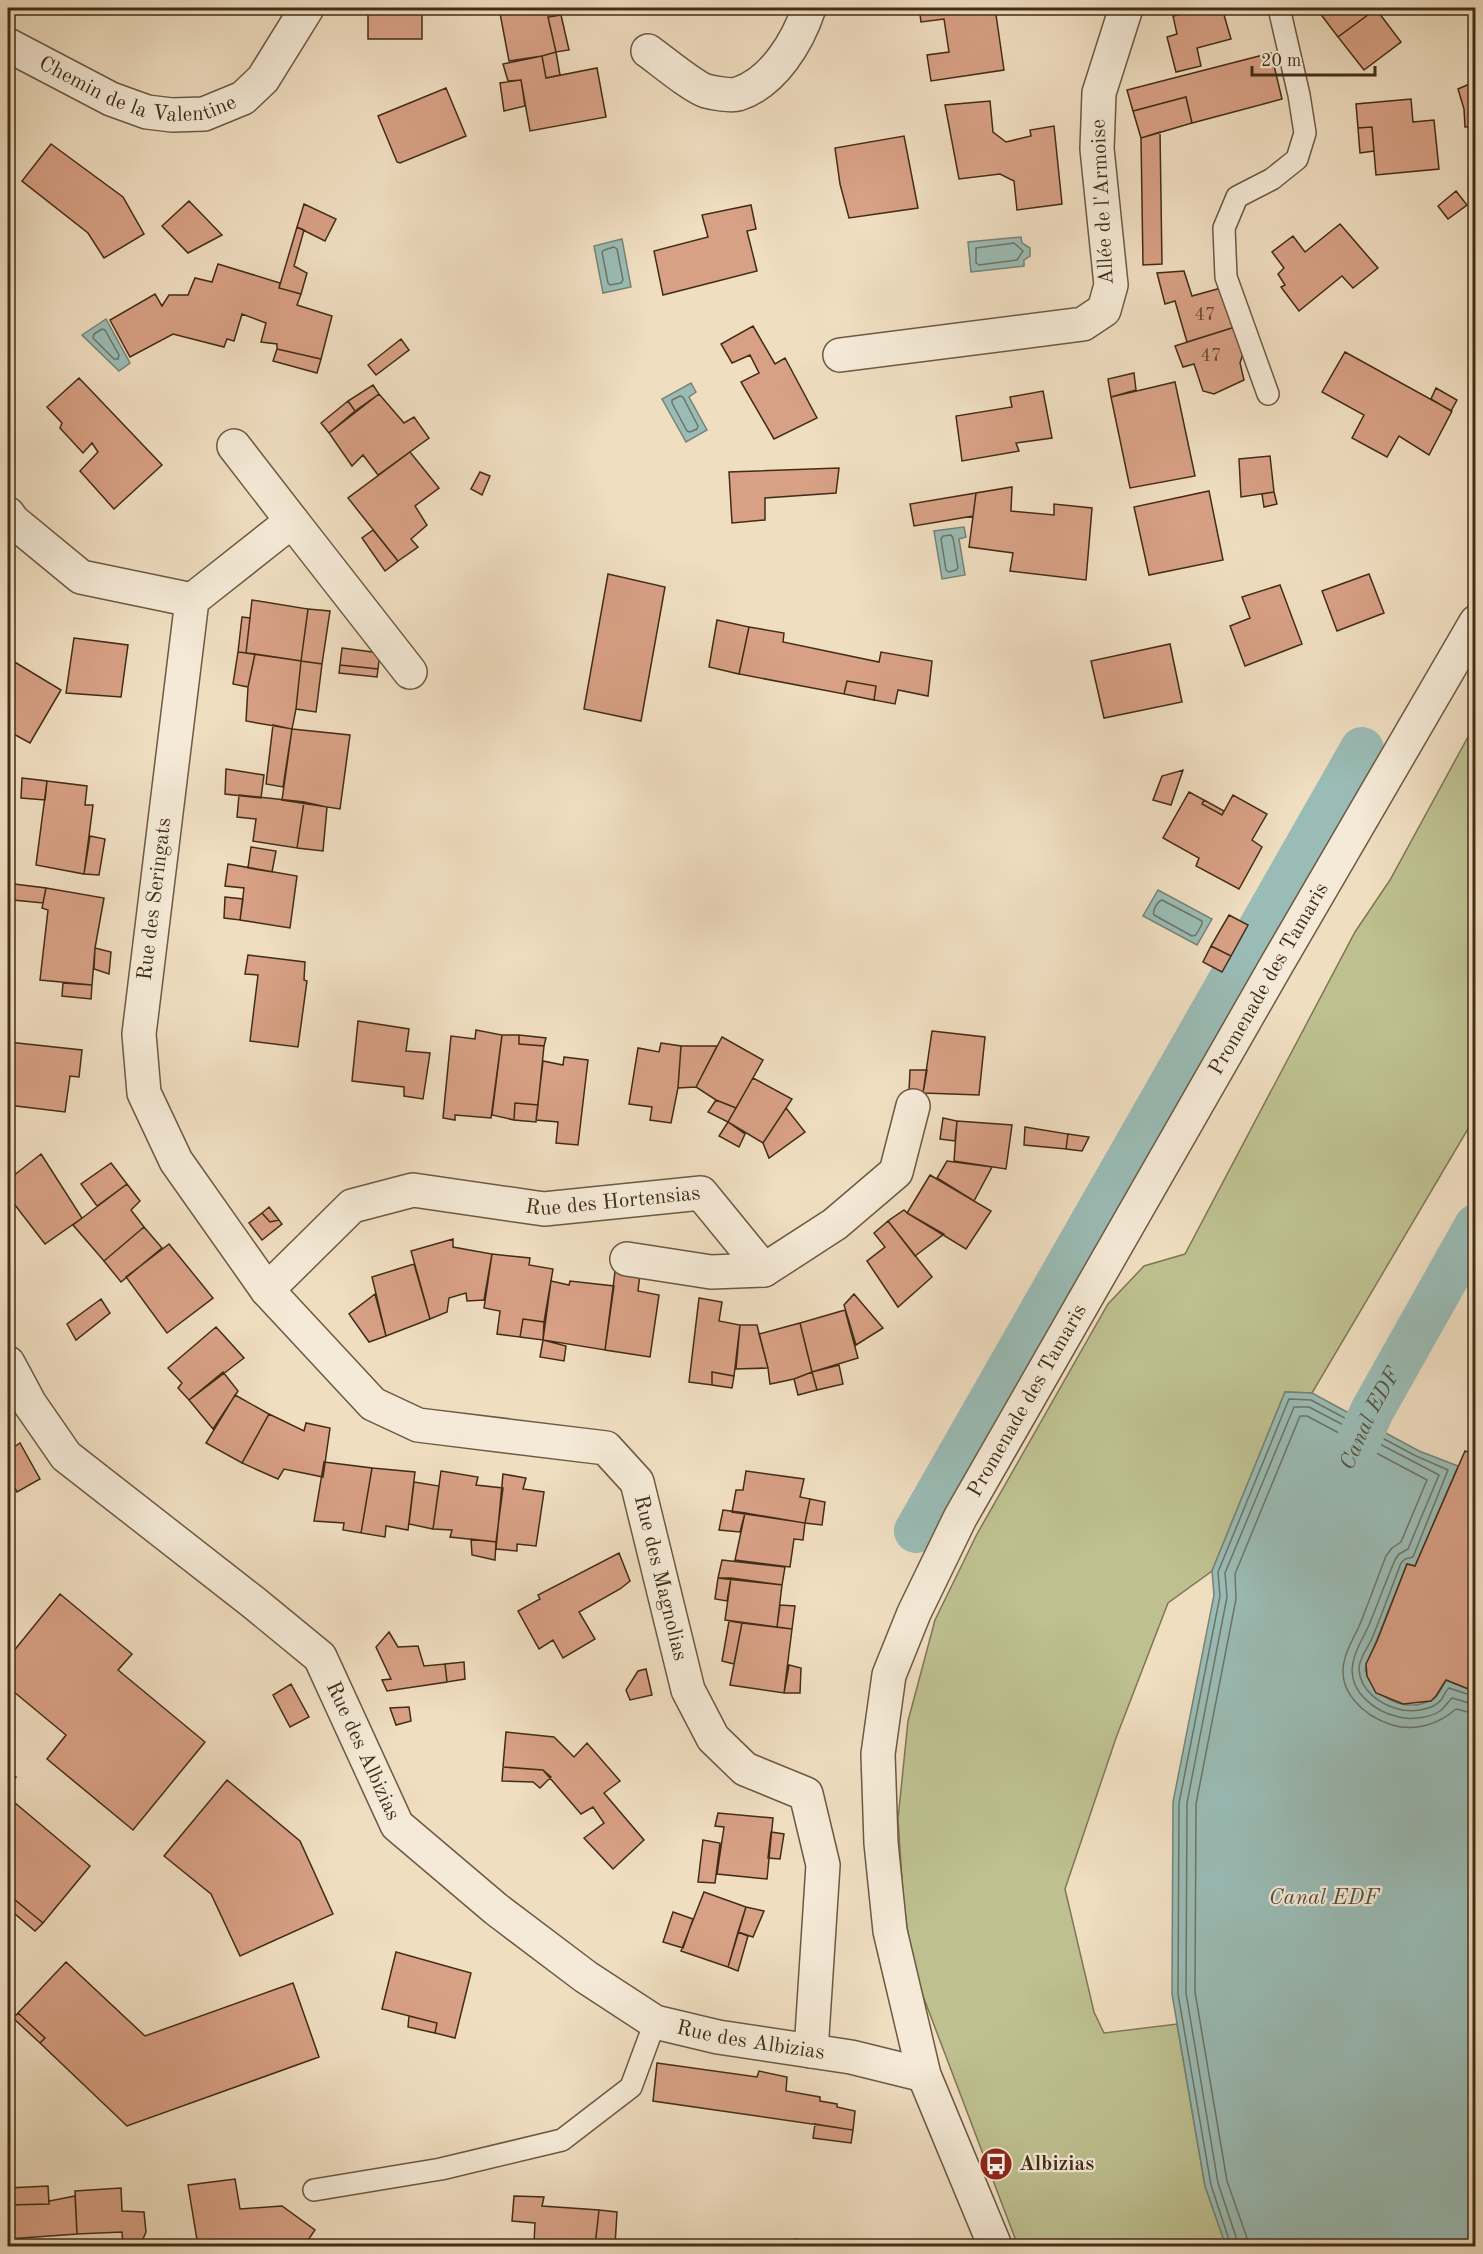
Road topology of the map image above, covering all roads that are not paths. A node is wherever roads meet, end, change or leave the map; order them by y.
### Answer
1 (307, 8) edge
2 (809, 8) edge
3 (1126, 8) edge
4 (1279, 8) edge
5 (8, 45) edge
6 (648, 51) dead end
7 (840, 355) dead end
8 (1269, 394) dead end
9 (234, 446) dead end
10 (8, 514) edge
11 (292, 521) junction
12 (192, 600) junction
13 (1476, 622) edge
14 (410, 672) dead end
15 (913, 1106) dead end
16 (627, 1259) dead end
17 (764, 1270) junction
18 (267, 1290) junction
19 (8, 1364) edge
20 (655, 2022) junction
21 (811, 2051) junction
22 (924, 2075) junction
23 (314, 2190) dead end
24 (995, 2247) edge

1 - 5 street, Chemin de la Valentine
2 - 6 street
3 - 7 street, Allée de l'Armoise
4 - 8 lane
9 - 11 street
10 - 12 street
11 - 12 street
11 - 14 street
12 - 18 street, Rue des Seringats
13 - 22 street, Promenade des Tamaris
15 - 17 street
16 - 17 street
17 - 18 street, Rue des Hortensias
18 - 21 street, Rue des Magnolias
19 - 20 street, Rue des Albizias
20 - 21 street, Rue des Albizias
20 - 23 lane
21 - 22 street, Rue des Albizias
22 - 24 street, Promenade des Tamaris

